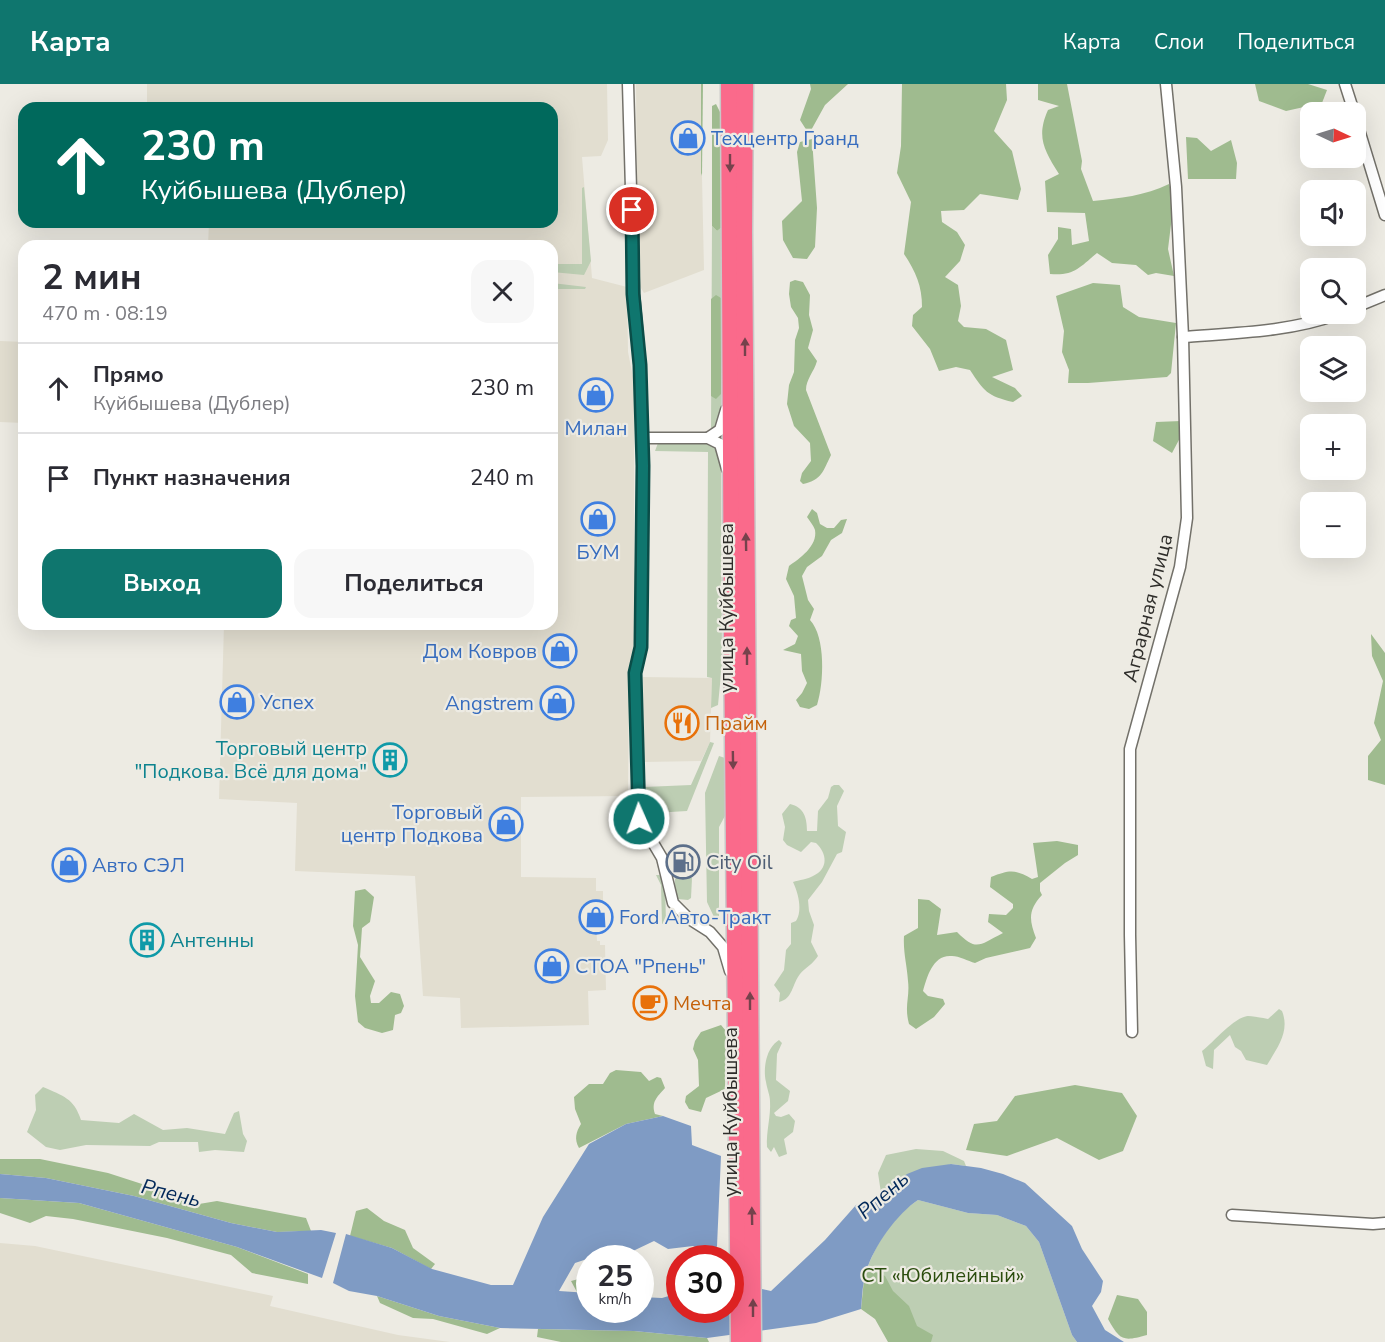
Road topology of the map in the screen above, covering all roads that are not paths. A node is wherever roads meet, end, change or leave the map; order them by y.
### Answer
1 (628, 84) edge
2 (729, 84) edge
3 (745, 84) edge
4 (1166, 84) edge
5 (1345, 84) edge
6 (1351, 102) edge
7 (1366, 152) edge
8 (1385, 214) edge
9 (1385, 295) edge
10 (1366, 303) edge
11 (1300, 324) edge
12 (1183, 337) junction
13 (731, 379) junction
14 (642, 438) junction
15 (708, 438) junction
16 (732, 504) junction
17 (735, 1010) junction
18 (1132, 1032) dead end
19 (1232, 1215) dead end
20 (1385, 1223) edge
21 (746, 1275) junction
22 (739, 1342) edge
23 (753, 1342) edge

1 - 14 street
2 -> 13 highway, улица Куйбышева
21 -> 3 highway, улица Куйбышева
4 - 12 street, Аграрная улица
5 - 6 street
7 - 8 street
9 - 10 street
11 - 12 street
12 - 18 street, Аграрная улица
13 - 15 street
13 - 16 highway, улица Куйбышева
14 - 15 street
14 - 17 street
15 - 16 street
16 -> 17 highway, улица Куйбышева
17 - 21 highway, улица Куйбышева
19 - 20 street
21 - 22 highway
23 -> 21 highway

